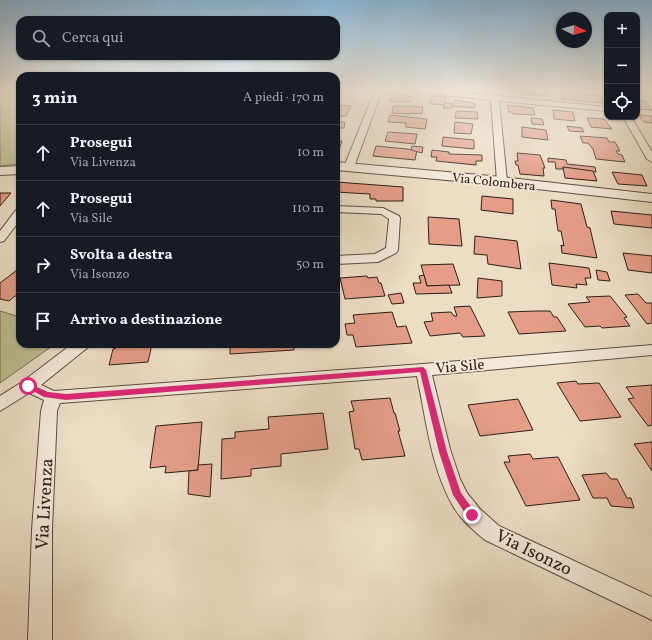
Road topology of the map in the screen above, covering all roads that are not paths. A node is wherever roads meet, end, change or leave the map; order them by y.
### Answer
1 (368, 120) edge
2 (497, 120) edge
3 (629, 120) edge
4 (652, 159) edge
5 (340, 166) edge
6 (350, 167) junction
7 (16, 170) edge
8 (0, 171) edge
9 (502, 181) junction
10 (652, 198) edge
11 (340, 209) edge
12 (16, 217) edge
13 (0, 239) edge
14 (340, 260) edge
15 (77, 348) edge
16 (652, 350) edge
17 (423, 370) junction
18 (28, 386) junction
19 (53, 397) junction
20 (0, 404) edge
21 (652, 609) edge
22 (40, 640) edge

1 - 6 street
2 - 9 street
3 - 4 street
5 - 6 street, Via Colombera
6 - 9 street, Via Colombera
7 - 8 street
9 - 10 street, Via Colombera
11 - 14 street
12 - 13 street
15 - 18 street
16 - 17 street, Via Sile
17 - 19 street, Via Sile
17 - 21 street, Via Isonzo
18 - 19 street
18 - 20 street
19 - 22 street, Via Livenza

